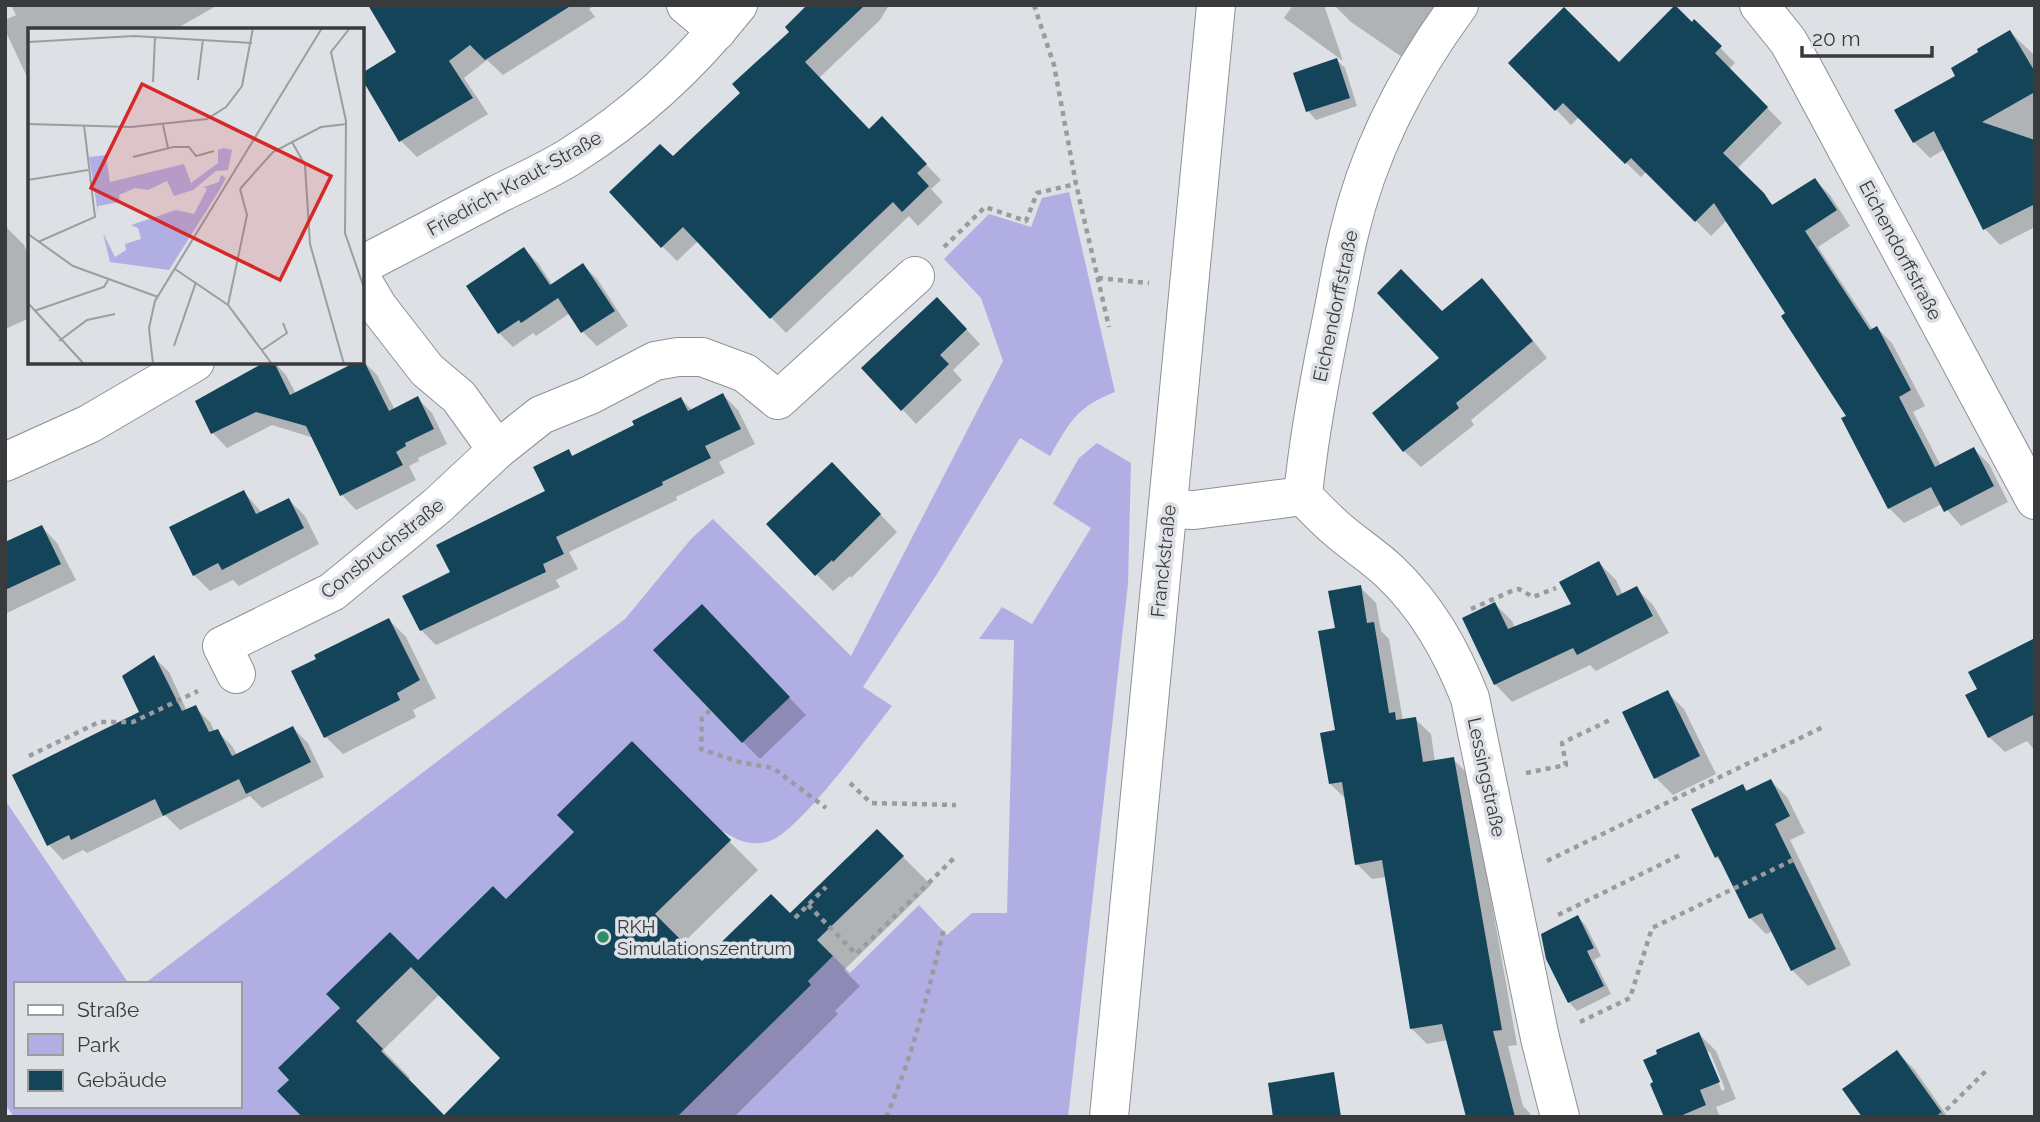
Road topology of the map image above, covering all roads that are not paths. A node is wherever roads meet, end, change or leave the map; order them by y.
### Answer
1 (686, 5) edge
2 (1216, 5) edge
3 (1459, 5) edge
4 (1759, 5) edge
5 (727, 18) edge
6 (364, 264) edge
7 (915, 276) road end
8 (364, 282) edge
9 (192, 364) edge
10 (497, 450) junction
11 (5, 462) edge
12 (1303, 496) junction
13 (2035, 500) edge
14 (1168, 509) junction
15 (236, 674) road end
16 (1109, 1117) edge
17 (1560, 1117) edge

1 - 5 street, Friedrich-Kraut-Straße
2 - 14 street, Franckstraße
3 - 12 street, Eichendorffstraße
4 - 13 street, Eichendorffstraße
5 - 6 street, Friedrich-Kraut-Straße
7 - 10 street, Consbruchstraße
8 - 10 street
9 - 11 street
10 - 15 street, Consbruchstraße
12 - 14 street
12 - 17 street, Lessingstraße
14 - 16 street, Franckstraße

